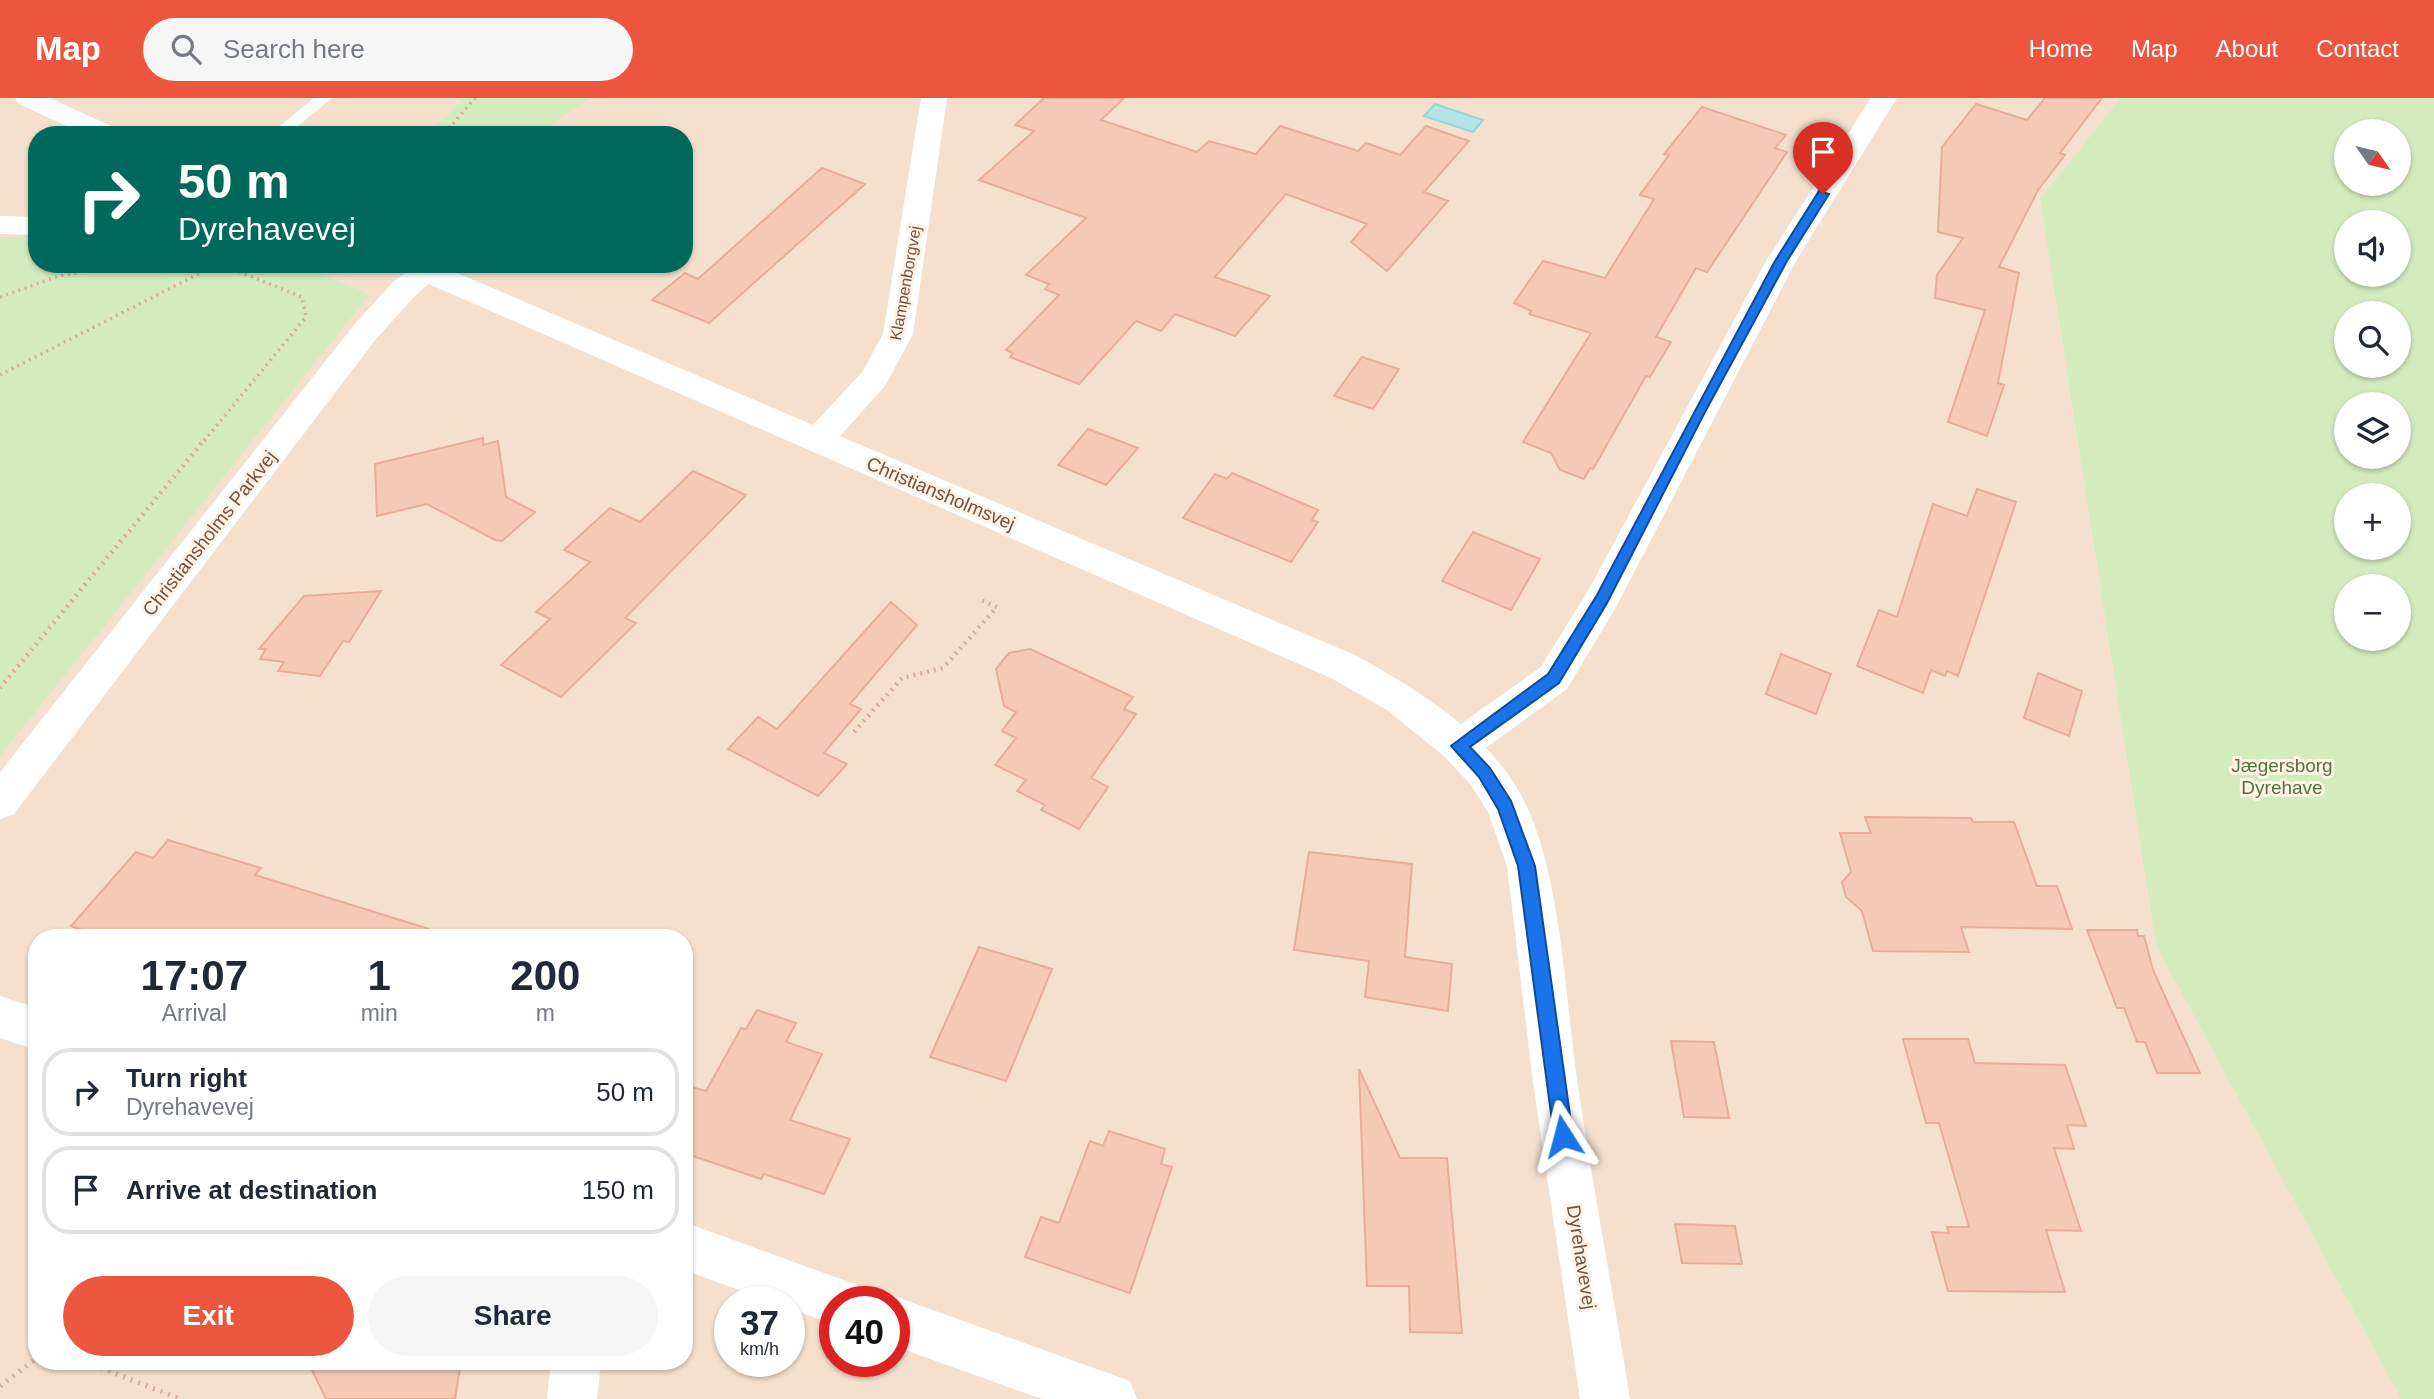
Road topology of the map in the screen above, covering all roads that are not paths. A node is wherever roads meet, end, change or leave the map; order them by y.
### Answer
1 (28, 98) edge
2 (324, 98) edge
3 (934, 98) edge
4 (1884, 98) edge
5 (89, 126) edge
6 (288, 126) edge
7 (0, 225) edge
8 (28, 226) edge
9 (415, 273) edge
10 (430, 273) edge
11 (817, 440) junction
12 (1459, 746) junction
13 (0, 802) edge
14 (0, 1017) edge
15 (28, 1026) edge
16 (693, 1250) edge
17 (819, 1295) edge
18 (910, 1327) edge
19 (575, 1370) edge
20 (572, 1399) edge
21 (1112, 1399) edge
22 (1605, 1399) edge

1 - 5 street
2 - 6 lane
3 - 11 street, Klampenborgvej
4 - 12 street
7 - 8 street
9 - 13 street, Christiansholms Parkvej
10 - 11 street, Christiansholmsvej
11 - 12 street, Christiansholmsvej
12 - 22 street, Dyrehavevej
14 - 15 street
16 - 17 street
18 - 21 street
19 - 20 street

